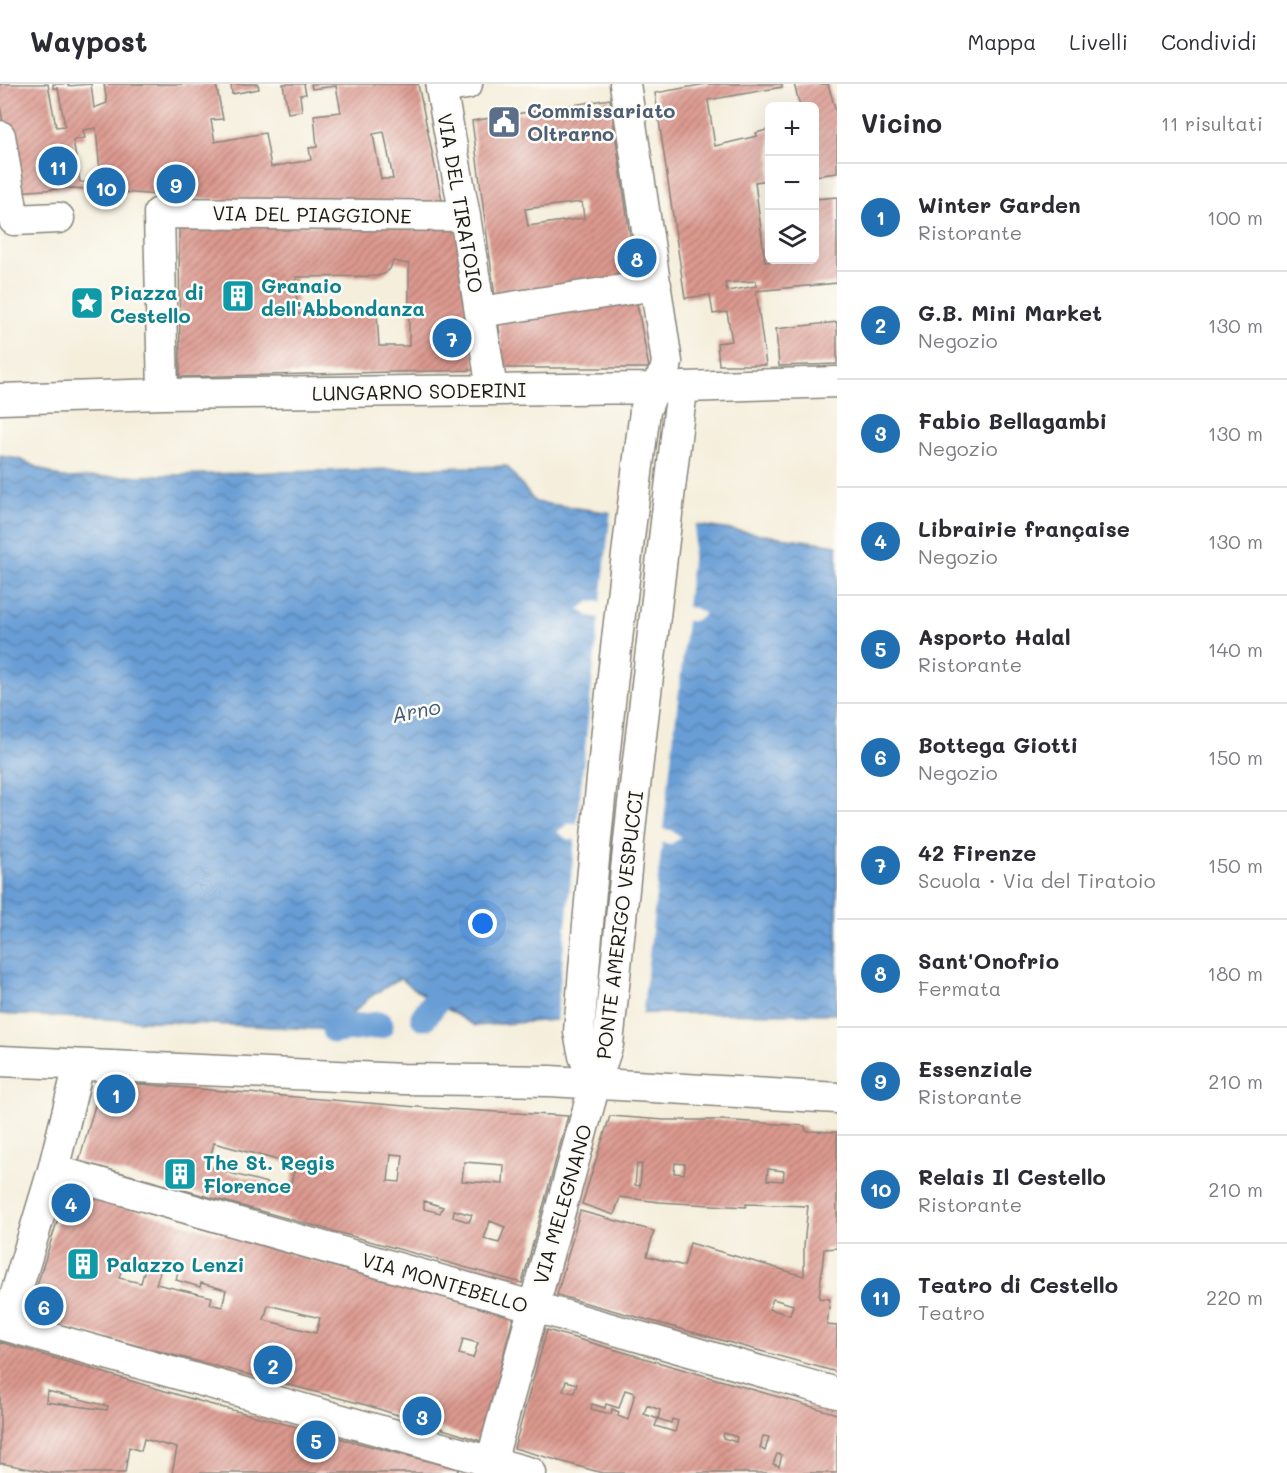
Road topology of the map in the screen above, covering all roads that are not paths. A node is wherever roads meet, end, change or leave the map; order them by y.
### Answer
1 (625, 84) edge
2 (454, 86) edge
3 (0, 136) edge
4 (465, 216) junction
5 (59, 218) dead end
6 (656, 285) junction
7 (480, 312) junction
8 (837, 382) edge
9 (492, 390) junction
10 (164, 394) junction
11 (0, 399) edge
12 (665, 401) junction
13 (0, 1061) edge
14 (79, 1065) junction
15 (595, 1084) junction
16 (837, 1098) edge
17 (53, 1170) junction
18 (533, 1307) junction
19 (3, 1325) edge
20 (837, 1393) edge
21 (489, 1467) edge
22 (531, 1473) edge

1 - 6 street
2 - 4 street, VIA DEL TIRATOIO
3 - 5 street
4 - 7 street, VIA DEL TIRATOIO
4 - 10 street, VIA DEL PIAGGIONE
6 - 7 street
6 - 12 street
7 - 9 street, VIA DEL TIRATOIO
8 - 12 street, LUNGARNO SODERINI
9 - 10 street, LUNGARNO SODERINI
9 - 12 street, LUNGARNO SODERINI
10 - 11 street, LUNGARNO SODERINI
12 - 15 street, PONTE AMERIGO VESPUCCI
12 - 15 street, PONTE AMERIGO VESPUCCI
13 - 14 street
14 - 15 street
14 - 17 street
15 - 16 street
15 - 18 street, VIA MELEGNANO
17 - 18 street, VIA MONTEBELLO
17 - 19 street
18 - 20 street, VIA MONTEBELLO
18 - 21 street, VIA MELEGNANO
19 - 21 street
21 - 22 street

